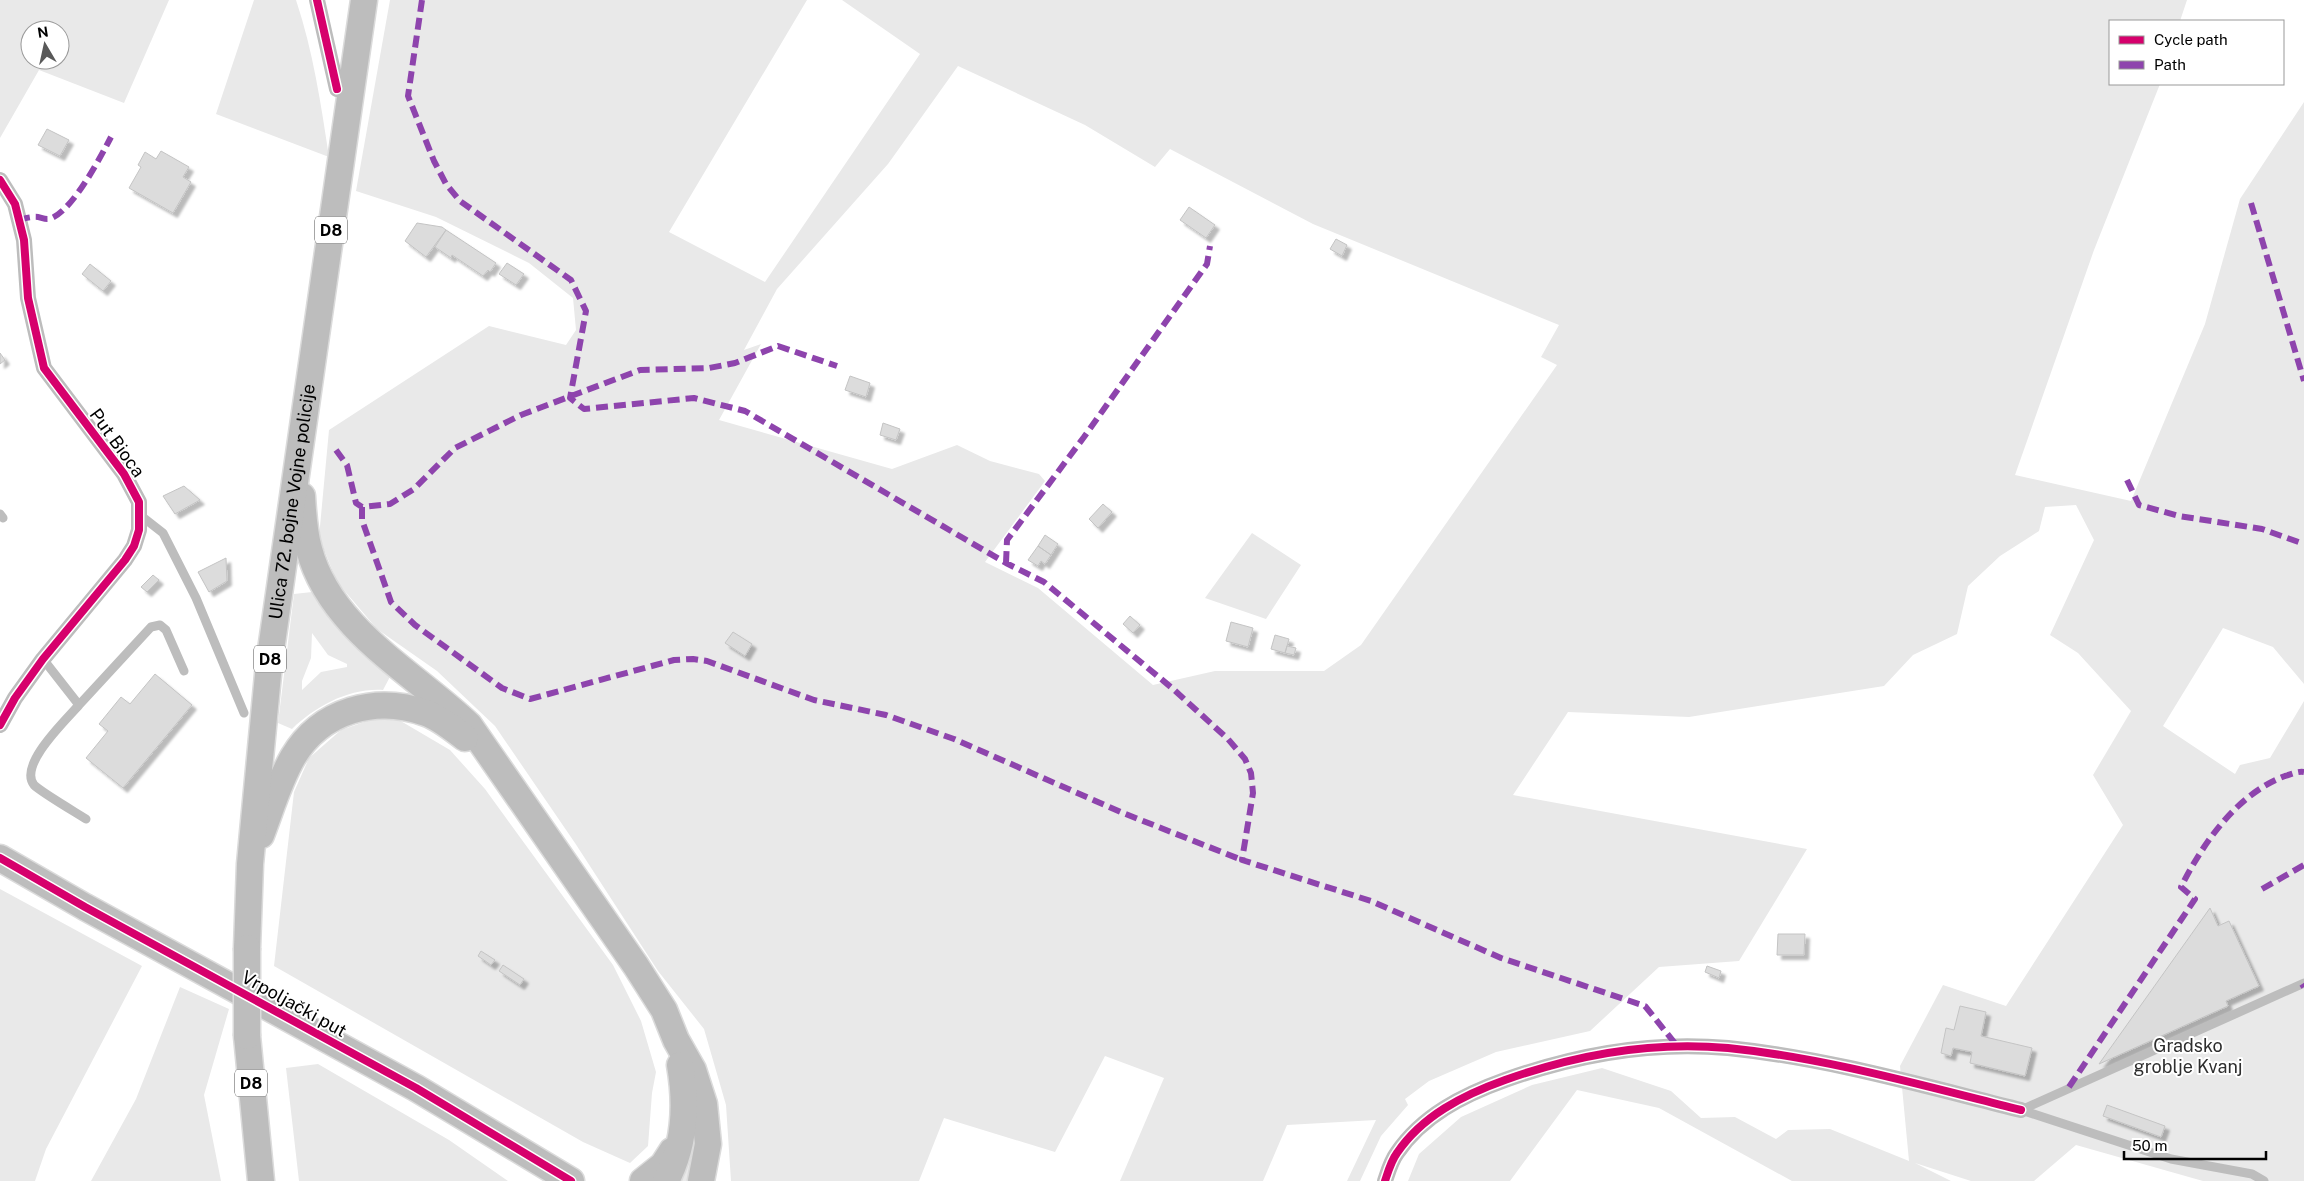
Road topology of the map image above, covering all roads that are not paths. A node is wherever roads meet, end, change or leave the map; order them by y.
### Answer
1 (317, 0) edge
2 (364, 0) edge
3 (336, 89) dead end
4 (0, 180) edge
5 (298, 456) junction
6 (140, 515) junction
7 (43, 659) junction
8 (184, 670) dead end
9 (15, 698) junction
10 (78, 705) junction
11 (0, 709) edge
12 (244, 713) dead end
13 (0, 725) edge
14 (490, 757) junction
15 (86, 819) dead end
16 (4, 857) edge
17 (250, 864) junction
18 (2304, 983) edge
19 (676, 1040) junction
20 (2021, 1110) junction
21 (254, 1130) junction
22 (681, 1138) junction
23 (248, 1181) edge
24 (261, 1181) edge
25 (571, 1181) edge
26 (643, 1181) edge
27 (666, 1181) edge
28 (701, 1181) edge
29 (1384, 1181) edge
30 (2264, 1181) edge

1 - 3 street
2 - 5 main road, Ulica 72. bojne Vojne policije / D8
4 - 6 street, Put Bioca
5 - 14 main road
5 - 17 main road, Ulica 72. bojne Vojne policije / D8
6 - 7 street, Put Bioca
6 - 12 lane
7 - 9 street, Put Bioca
7 - 10 lane
8 - 10 lane
9 - 11 street, Put Bioca
9 - 13 street, Put Bioca
10 - 15 lane
14 - 17 main road
14 - 19 main road
16 - 25 main road, Vrpoljački put
17 - 21 main road, Ulica 72. bojne Vojne policije / D8, bridge
18 - 20 lane
19 - 22 main road
19 - 28 main road
20 - 29 street
20 - 30 lane
21 - 23 main road
21 - 24 main road, D8
22 - 26 main road
22 - 27 main road

